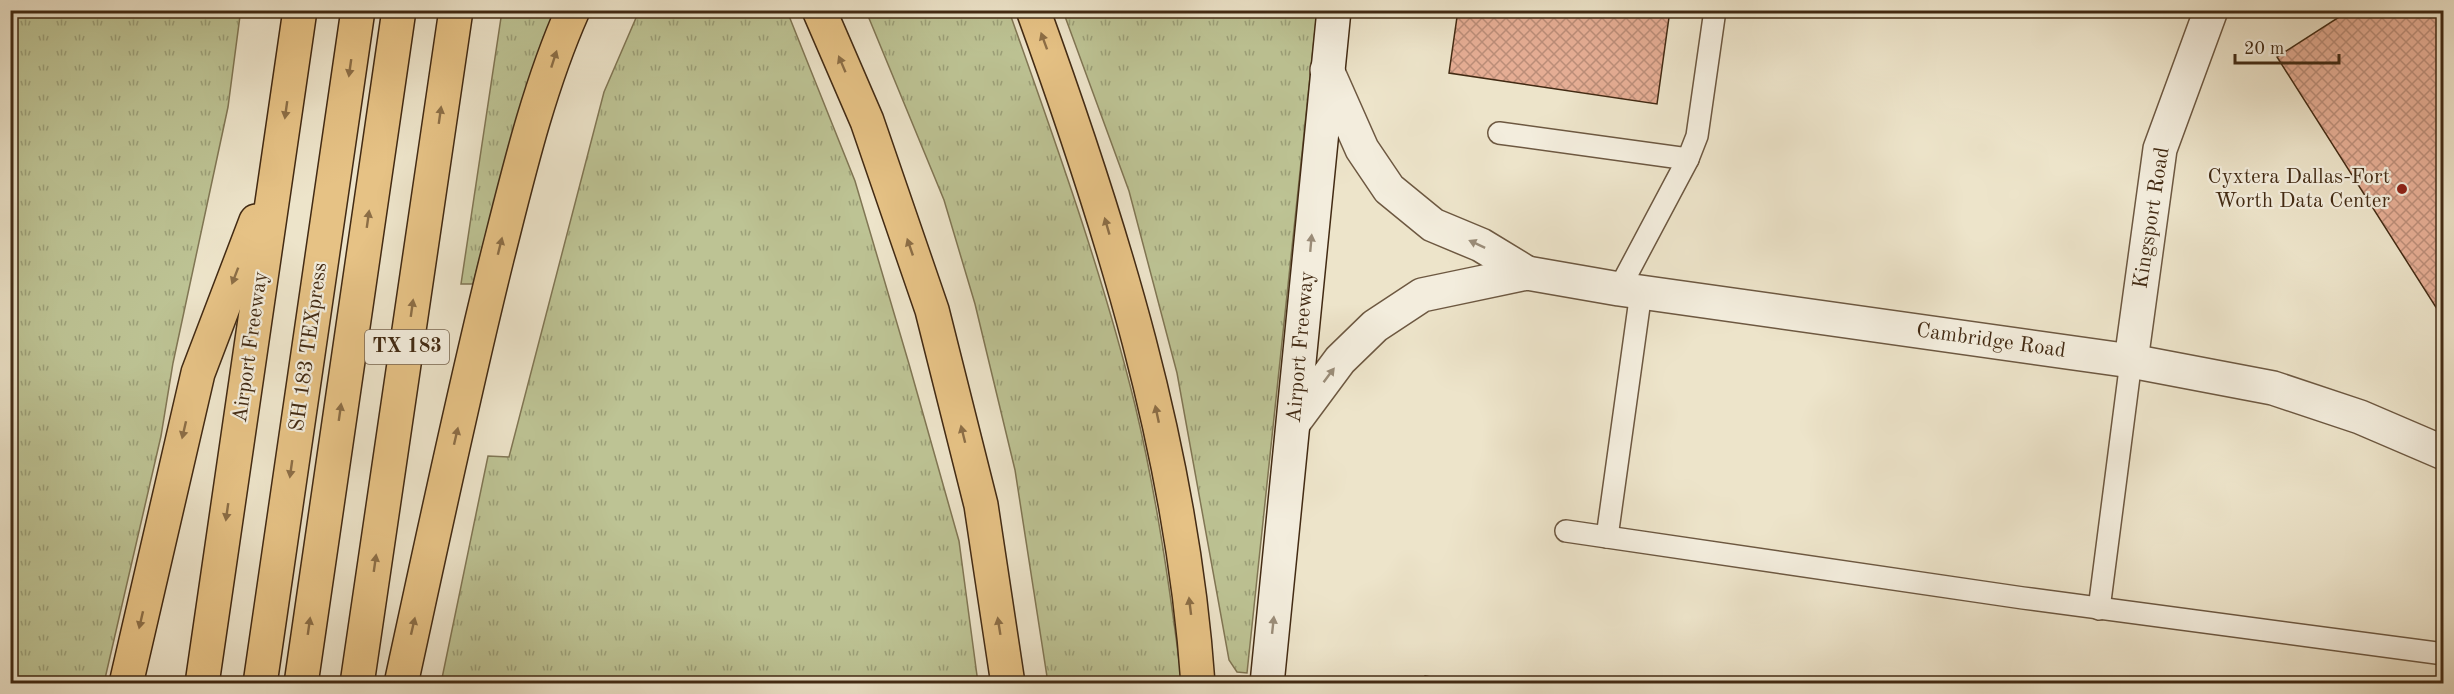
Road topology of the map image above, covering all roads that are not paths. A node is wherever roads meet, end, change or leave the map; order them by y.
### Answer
1 (300, 10) edge
2 (358, 10) edge
3 (399, 10) edge
4 (456, 10) edge
5 (573, 10) edge
6 (819, 10) edge
7 (1033, 10) edge
8 (1334, 10) edge
9 (1715, 10) edge
10 (2211, 10) edge
11 (1327, 70) junction
12 (1499, 133) dead end
13 (1688, 159) junction
14 (278, 163) junction
15 (1527, 273) junction
16 (1630, 291) junction
17 (2132, 361) junction
18 (1294, 422) junction
19 (2444, 453) edge
20 (1566, 531) dead end
21 (1607, 537) junction
22 (2099, 609) junction
23 (2444, 654) edge
24 (126, 684) edge
25 (202, 684) edge
26 (260, 684) edge
27 (301, 684) edge
28 (357, 684) edge
29 (401, 684) edge
30 (1008, 684) edge
31 (1198, 684) edge
32 (1267, 684) edge

1 -> 14 highway, Airport Freeway
2 -> 26 highway, SH 183 TEXpress
27 -> 3 highway, SH 183 TEXpress
28 -> 4 highway, TX 183
29 -> 5 highway
30 -> 6 highway
31 -> 7 highway
8 - 11 street, Airport Freeway
9 - 13 lane
10 - 17 street, Kingsport Road
15 -> 11 street, Cambridge Road
18 -> 11 street, Airport Freeway
12 - 13 lane
13 - 16 lane
14 -> 24 highway
14 -> 25 highway, Airport Freeway
15 - 16 street, Cambridge Road
18 -> 15 street, Cambridge Road
16 - 17 street, Cambridge Road
16 - 21 lane
17 - 19 street, Cambridge Road
17 - 22 lane
32 -> 18 street, Airport Freeway
20 - 21 lane
21 - 22 lane
22 - 23 lane

